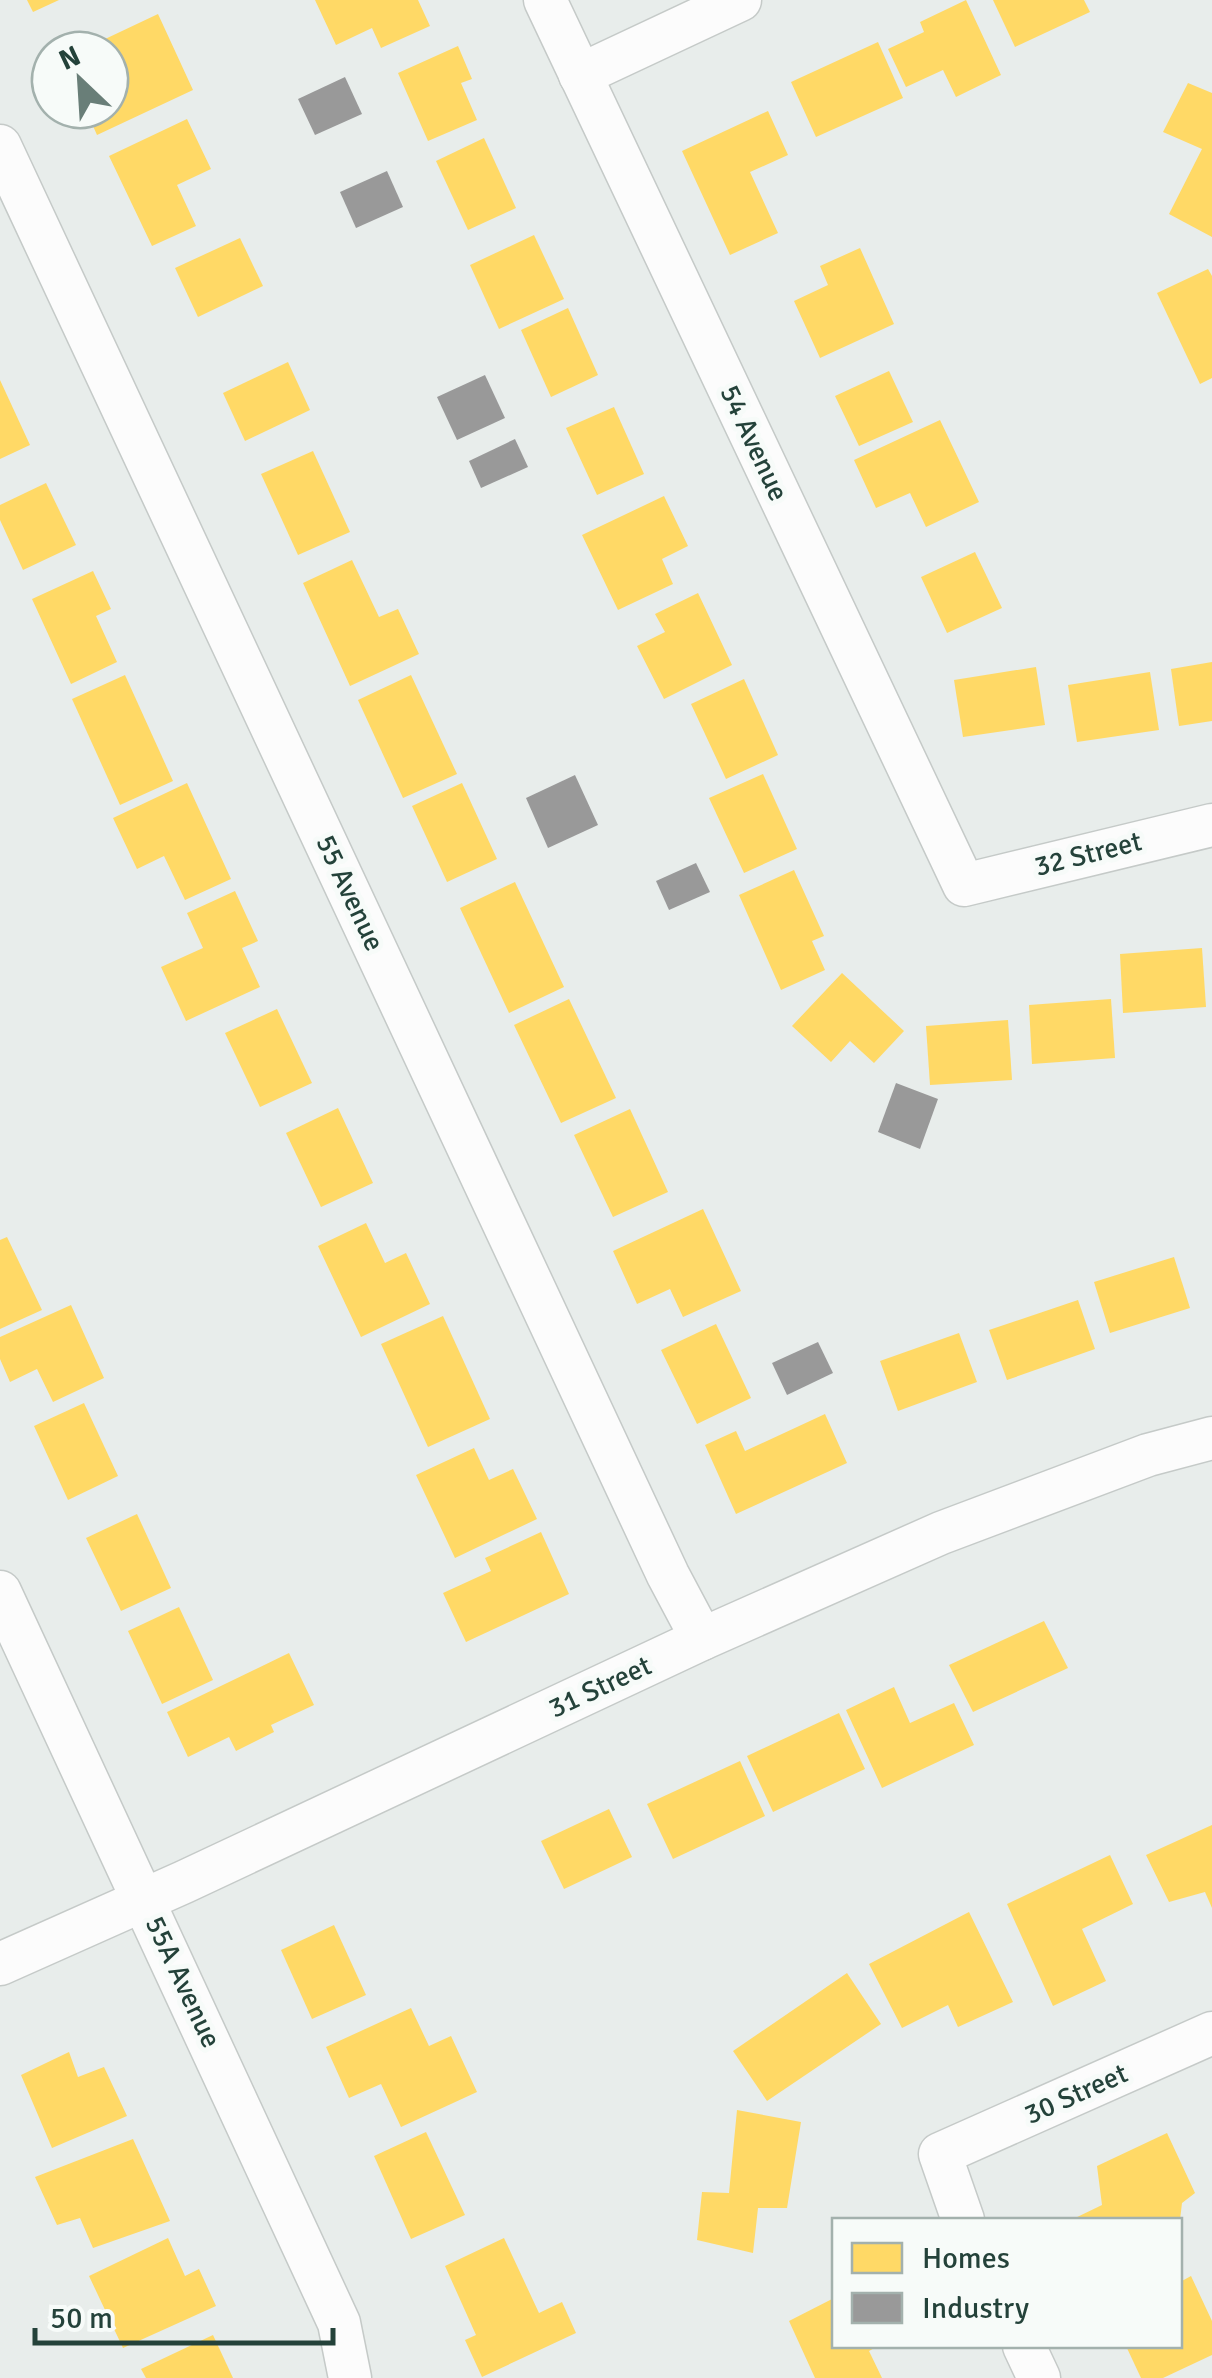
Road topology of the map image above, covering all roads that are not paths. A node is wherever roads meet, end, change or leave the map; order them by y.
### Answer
1 (545, 0) edge
2 (740, 0) edge
3 (580, 75) junction
4 (0, 146) edge
5 (1212, 825) edge
6 (964, 885) joint
7 (1212, 1438) edge
8 (0, 1592) edge
9 (702, 1639) junction
10 (145, 1899) junction
11 (0, 1964) edge
12 (1212, 2034) edge
13 (962, 2218) edge
14 (1025, 2348) edge
15 (350, 2378) edge
16 (1040, 2378) edge

1 - 3 street, 54 Avenue
2 - 3 street
3 - 6 street, 54 Avenue
4 - 9 street, 55 Avenue
5 - 6 street, 32 Street
7 - 9 street, 31 Street
8 - 10 street, 55A Avenue
9 - 10 street, 31 Street
10 - 11 street, 31 Street
10 - 15 street, 55A Avenue
12 - 13 street, 30 Street
14 - 16 street

